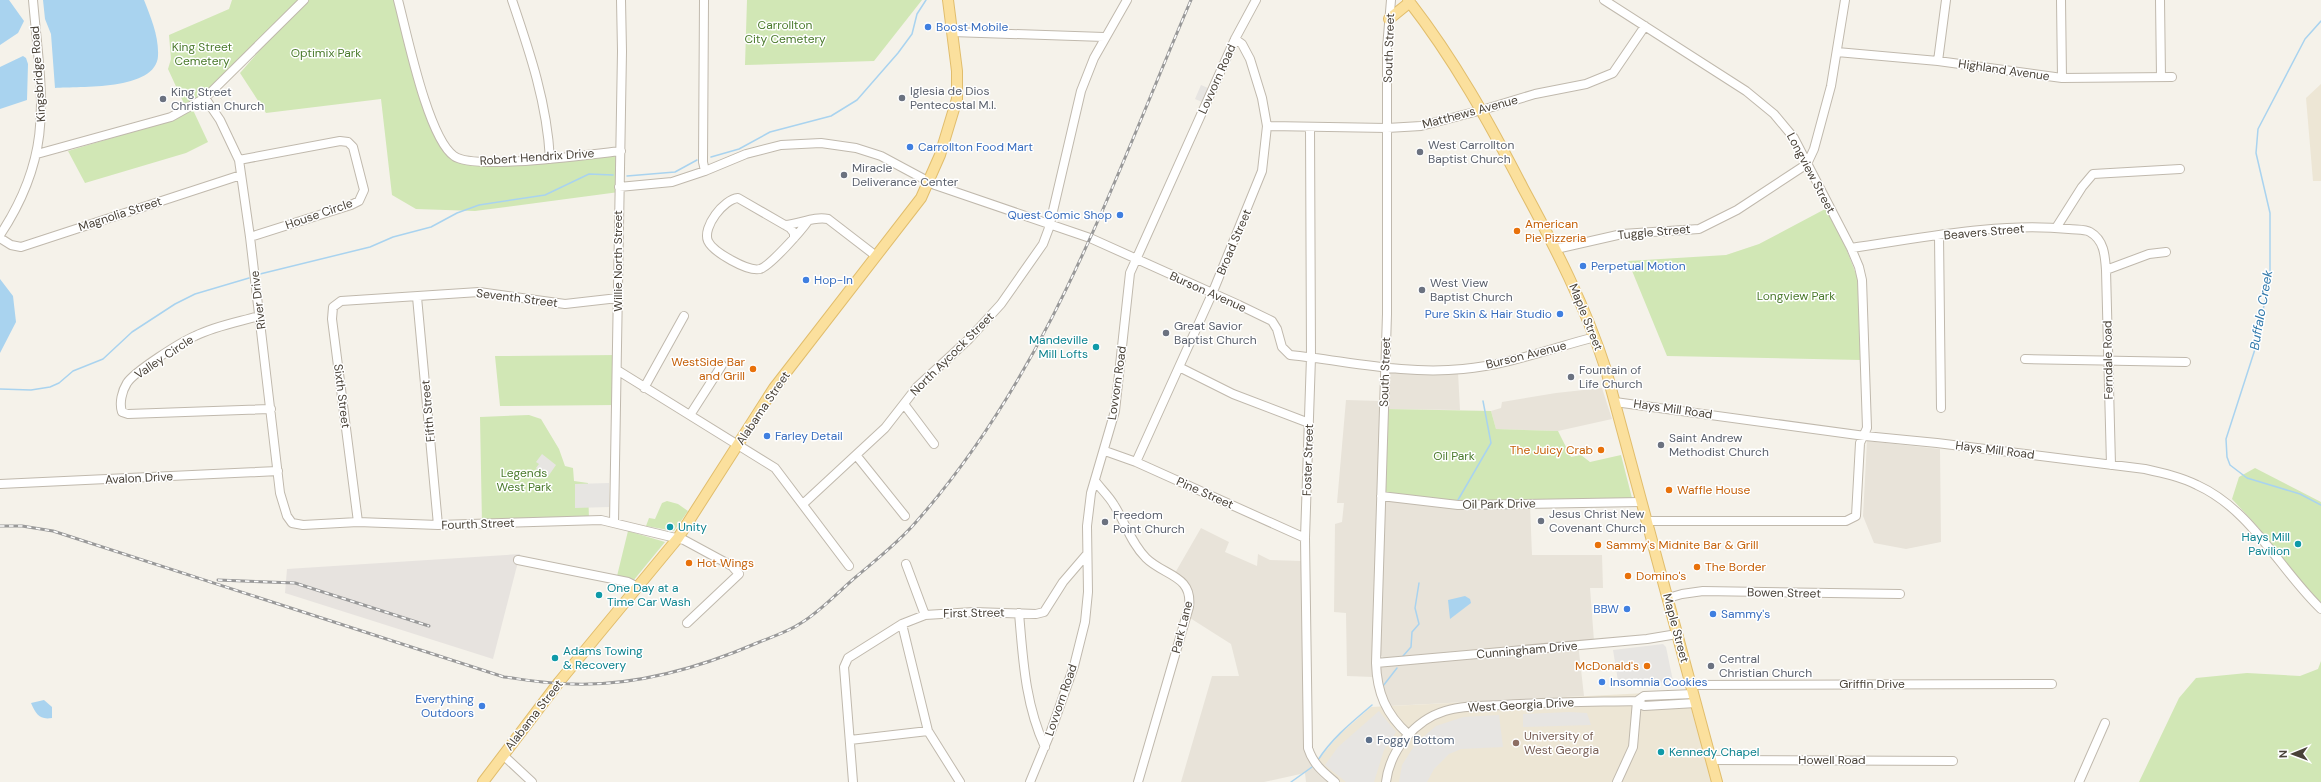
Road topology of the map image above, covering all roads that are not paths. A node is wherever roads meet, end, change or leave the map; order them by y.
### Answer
1 (33, 0) edge
2 (304, 0) edge
3 (398, 0) edge
4 (512, 0) edge
5 (621, 0) edge
6 (704, 0) edge
7 (948, 0) edge
8 (1127, 0) edge
9 (1256, 0) edge
10 (1390, 0) edge
11 (1604, 0) edge
12 (1845, 0) edge
13 (1946, 0) edge
14 (2061, 0) edge
15 (2160, 0) edge
16 (1409, 1) edge
17 (1389, 19) junction
18 (1645, 26) junction
19 (952, 32) junction
20 (1104, 37) junction
21 (1235, 39) junction
22 (1837, 52) junction
23 (1938, 61) junction
24 (2161, 77) junction
25 (2172, 77) dead end
26 (2062, 78) junction
27 (205, 98) junction
28 (1482, 110) junction
29 (1267, 126) junction
30 (1310, 126) junction
31 (1387, 128) junction
32 (620, 151) junction
33 (37, 154) junction
34 (550, 159) junction
35 (239, 160) junction
36 (1807, 164) junction
37 (2180, 169) dead end
38 (705, 172) junction
39 (241, 175) junction
40 (929, 182) junction
41 (619, 187) junction
42 (808, 221) junction
43 (785, 224) junction
44 (1050, 224) junction
45 (2056, 228) junction
46 (0, 236) edge
47 (1939, 236) junction
48 (250, 237) junction
49 (794, 238) junction
50 (1851, 248) junction
51 (1556, 249) junction
52 (2166, 252) dead end
53 (2105, 255) joint
54 (876, 256) junction
55 (1135, 258) junction
56 (2106, 270) junction
57 (1212, 294) junction
58 (417, 297) junction
59 (618, 298) junction
60 (368, 300) joint
61 (259, 316) junction
62 (684, 316) dead end
63 (1595, 337) junction
64 (1311, 357) junction
65 (2025, 359) dead end
66 (2108, 362) junction
67 (2186, 362) dead end
68 (722, 365) dead end
69 (1179, 367) junction
70 (1385, 368) junction
71 (617, 370) junction
72 (644, 388) junction
73 (1615, 402) junction
74 (904, 404) junction
75 (1941, 408) dead end
76 (271, 409) junction
77 (690, 415) junction
78 (1309, 423) junction
79 (1865, 436) junction
80 (738, 444) junction
81 (934, 444) dead end
82 (1104, 451) junction
83 (856, 455) junction
84 (1136, 462) junction
85 (2110, 465) junction
86 (278, 471) junction
87 (1095, 481) junction
88 (0, 484) edge
89 (1381, 496) junction
90 (1641, 502) junction
91 (803, 504) junction
92 (285, 510) joint
93 (905, 516) dead end
94 (1647, 521) junction
95 (358, 522) junction
96 (614, 523) junction
97 (438, 525) junction
98 (678, 538) junction
99 (1305, 538) junction
100 (1087, 554) junction
101 (518, 560) dead end
102 (906, 564) dead end
103 (849, 566) dead end
104 (638, 587) junction
105 (1900, 594) dead end
106 (1668, 598) junction
107 (2321, 609) edge
108 (1019, 613) junction
109 (925, 615) junction
110 (687, 623) dead end
111 (902, 624) junction
112 (1677, 634) junction
113 (1376, 663) junction
114 (2052, 684) dead end
115 (1694, 694) junction
116 (1637, 701) junction
117 (2105, 723) dead end
118 (928, 731) junction
119 (1408, 734) junction
120 (850, 740) junction
121 (1045, 747) junction
122 (503, 755) junction
123 (1711, 760) junction
124 (1953, 761) dead end
125 (483, 782) edge
126 (532, 782) edge
127 (853, 782) edge
128 (960, 782) edge
129 (1030, 782) edge
130 (1138, 782) edge
131 (1335, 782) edge
132 (1386, 782) edge
133 (1617, 782) edge
134 (1717, 782) edge
135 (2079, 782) edge

1 - 33 street, Kingsbridge Road
2 - 27 street
3 - 34 street, Robert Hendrix Drive
4 - 34 street
5 - 32 street, Willie North Street
6 - 38 street
7 - 19 main road, Alabama Street
8 - 20 street, North Aycock Street
9 - 21 street, Lovvorn Road
10 - 17 street, South Street
11 - 18 street, Longview Street
12 - 22 street
13 - 23 street
14 - 26 street
15 - 24 street
16 - 17 main road
16 - 28 main road, Maple Street
17 - 31 street, South Street
18 - 28 street, Matthews Avenue
18 - 36 street, Longview Street
19 - 20 street
19 - 40 main road, Alabama Street
20 - 44 street, North Aycock Street
21 - 29 street, Broad Street
21 - 55 street, Lovvorn Road
22 - 23 street, Highland Avenue
22 - 36 street
23 - 26 street, Highland Avenue
24 - 25 street, Highland Avenue
24 - 26 street, Highland Avenue
27 - 33 street
27 - 35 street, River Drive
28 - 31 street, Matthews Avenue
28 - 51 main road, Maple Street
29 - 30 street, Matthews Avenue
29 - 57 street, Broad Street
30 - 31 street, Matthews Avenue
30 - 64 street, Foster Street
31 - 70 street, South Street
32 - 34 street, Robert Hendrix Drive
32 - 41 street, Willie North Street
33 - 46 street, Kingsbridge Road
35 - 39 street, River Drive
35 - 48 street, House Circle
36 - 50 street, Longview Street
36 - 51 street, Tuggle Street
37 - 45 street
38 - 40 street, Burson Avenue
38 - 41 street, Burson Avenue
39 - 46 street, Magnolia Street
39 - 48 street, River Drive
40 - 44 street, Burson Avenue
40 - 54 main road, Alabama Street
41 - 59 street, Willie North Street
42 - 43 street
42 - 49 street
42 - 54 street
43 - 49 street
43 - 49 street
44 - 55 street, Burson Avenue
44 - 74 street, North Aycock Street
45 - 47 street, Beavers Street
45 - 53 street, Beavers Street
47 - 50 street, Beavers Street
47 - 75 street
48 - 61 street, River Drive
50 - 79 street, Longview Street
51 - 63 main road, Maple Street
52 - 56 street
53 - 56 street, Ferndale Road
54 - 80 main road, Alabama Street
55 - 57 street, Burson Avenue
55 - 82 street, Lovvorn Road
56 - 66 street, Ferndale Road
57 - 64 street, Burson Avenue
57 - 69 street, Broad Street
58 - 59 street, Seventh Street
58 - 60 street, Seventh Street
58 - 97 street, Fifth Street
59 - 71 street, Willie North Street
60 - 95 street, Sixth Street
61 - 76 street, River Drive
61 - 76 street, Valley Circle
62 - 72 street
63 - 70 street, Burson Avenue
63 - 73 main road, Maple Street
64 - 70 street, Burson Avenue
64 - 78 street, Foster Street
65 - 66 street
66 - 67 street
66 - 85 street, Ferndale Road
68 - 77 street
69 - 78 street
69 - 84 street, Broad Street
70 - 89 street, South Street
71 - 72 street
71 - 96 street, Willie North Street
72 - 77 street
73 - 79 street, Hays Mill Road
73 - 90 main road, Maple Street
74 - 81 street
74 - 83 street, North Aycock Street
76 - 86 street, River Drive
77 - 80 street
78 - 99 street, Foster Street
79 - 85 street, Hays Mill Road
79 - 94 street, Longview Street
80 - 91 street
80 - 98 main road, Alabama Street
82 - 84 street, Pine Street
82 - 87 street, Lovvorn Road
83 - 91 street, North Aycock Street
83 - 93 street
84 - 99 street, Pine Street
85 - 107 street, Hays Mill Road
86 - 88 street, Avalon Drive
86 - 92 street, River Drive
87 - 100 street, Lovvorn Road
87 - 130 street, Park Lane
89 - 90 street, Oil Park Drive
89 - 113 street, South Street
90 - 94 main road, Maple Street
91 - 103 street
92 - 95 street, Fourth Street
94 - 106 main road, Maple Street
95 - 97 street, Fourth Street
96 - 97 street, Fourth Street
96 - 98 street, Fourth Street
98 - 104 main road, Alabama Street
98 - 110 street, Fourth Street
99 - 131 street, Foster Street
100 - 108 street, First Street
100 - 121 street, Lovvorn Road
101 - 104 street
102 - 109 street
104 - 122 main road, Alabama Street
105 - 106 street, Bowen Street
106 - 112 main road, Maple Street
108 - 109 street, First Street
108 - 121 street
109 - 111 street, First Street
111 - 118 street
111 - 120 street, First Street
112 - 113 street, Cunningham Drive
112 - 115 main road, Maple Street
113 - 119 street, South Street
114 - 115 street, Griffin Drive
115 - 116 street, Griffin Drive
115 - 123 main road, Maple Street
116 - 119 street, West Georgia Drive
116 - 133 street
117 - 135 street
118 - 120 street
118 - 128 street
119 - 132 street, West Georgia Drive
120 - 127 street
121 - 129 street, Lovvorn Road
122 - 125 main road, Alabama Street
122 - 126 street
123 - 124 street, Howell Road
123 - 134 main road, Maple Street

